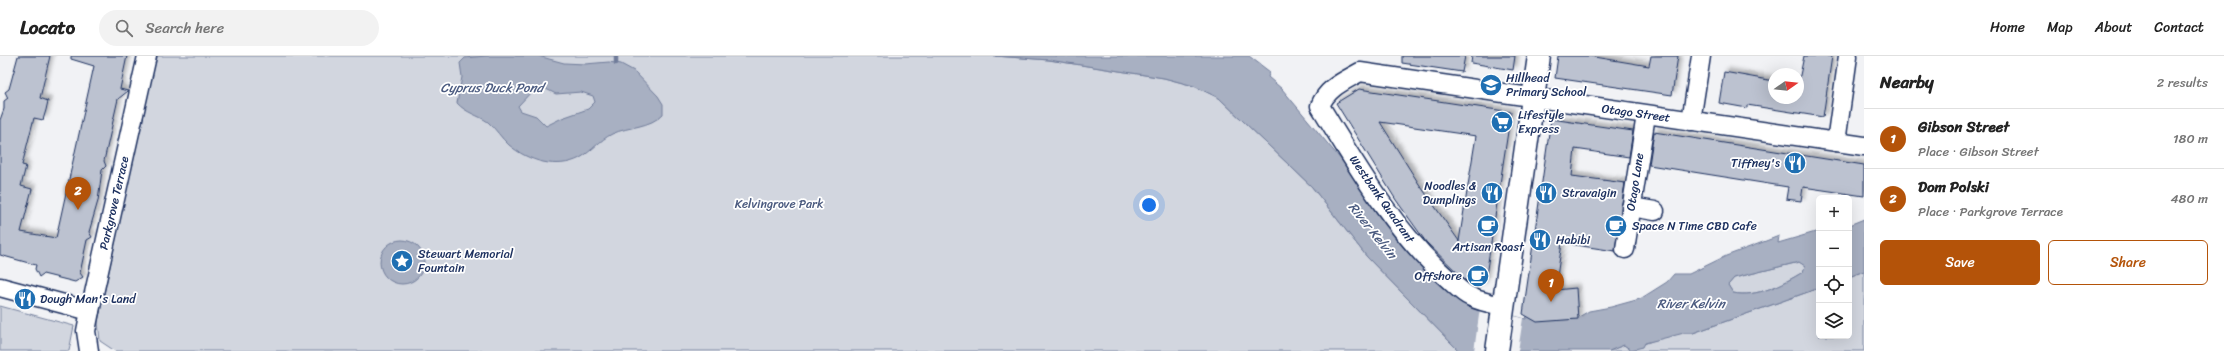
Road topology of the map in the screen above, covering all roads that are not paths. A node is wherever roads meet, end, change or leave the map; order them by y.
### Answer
1 (146, 56) edge
2 (1539, 56) edge
3 (1701, 56) edge
4 (1848, 56) edge
5 (1360, 72) joint
6 (1534, 97) junction
7 (1646, 115) junction
8 (1691, 121) junction
9 (1836, 142) junction
10 (1864, 146) edge
11 (1631, 207) junction
12 (1655, 211) dead end
13 (1625, 249) dead end
14 (0, 287) edge
15 (1503, 310) junction
16 (90, 311) junction
17 (89, 351) edge
18 (1497, 351) edge

1 - 16 street, Parkgrove Terrace
2 - 6 street
3 - 8 street
4 - 9 street
5 - 6 street, Otago Street
5 - 15 street, Westbank Quadrant
6 - 7 street, Otago Street
6 - 15 street
7 - 8 street, Otago Street
7 - 11 street, Otago Lane
8 - 9 street, Otago Street
9 - 10 street, Otago Street
11 - 12 street
11 - 13 street, Otago Lane
14 - 16 street
15 - 18 street
16 - 17 street, Parkgrove Terrace

